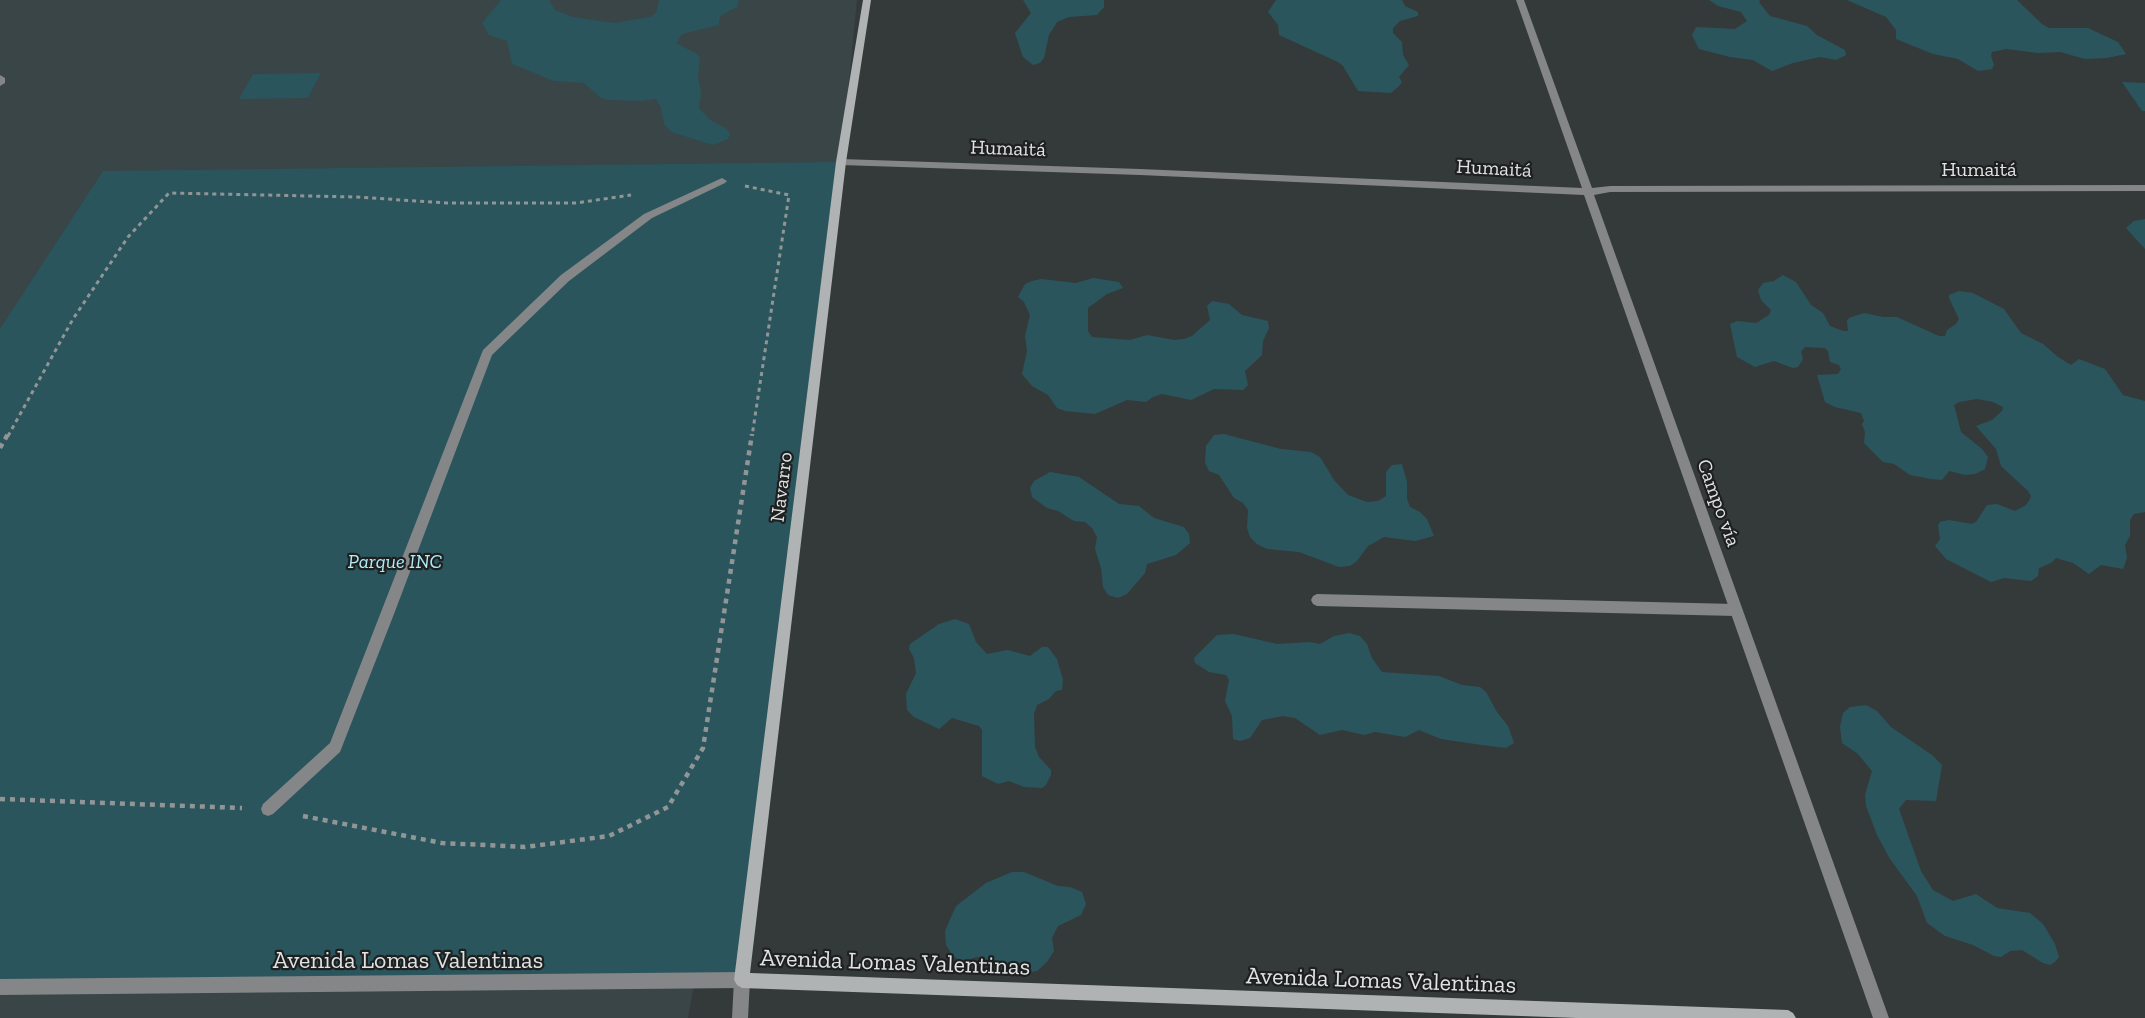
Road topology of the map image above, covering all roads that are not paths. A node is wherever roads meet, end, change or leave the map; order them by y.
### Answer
1 (867, 0) edge
2 (1520, 0) edge
3 (0, 78) edge
4 (0, 83) edge
5 (841, 162) junction
6 (722, 181) road end
7 (2145, 188) edge
8 (1587, 192) junction
9 (1317, 600) dead end
10 (1736, 610) junction
11 (268, 809) road end
12 (742, 980) junction
13 (0, 987) edge
14 (740, 1018) edge
15 (1788, 1018) edge
16 (1881, 1018) edge

1 - 5 street, Navarro
2 - 8 street, Campo vía
3 - 4 street
5 - 8 street, Humaitá
5 - 12 street, Navarro
6 - 11 street
7 - 8 street, Humaitá
8 - 10 street, Campo vía
9 - 10 street
10 - 16 street, Campo vía
12 - 13 street, Avenida Lomas Valentinas
12 - 14 street
12 - 15 street, Avenida Lomas Valentinas

